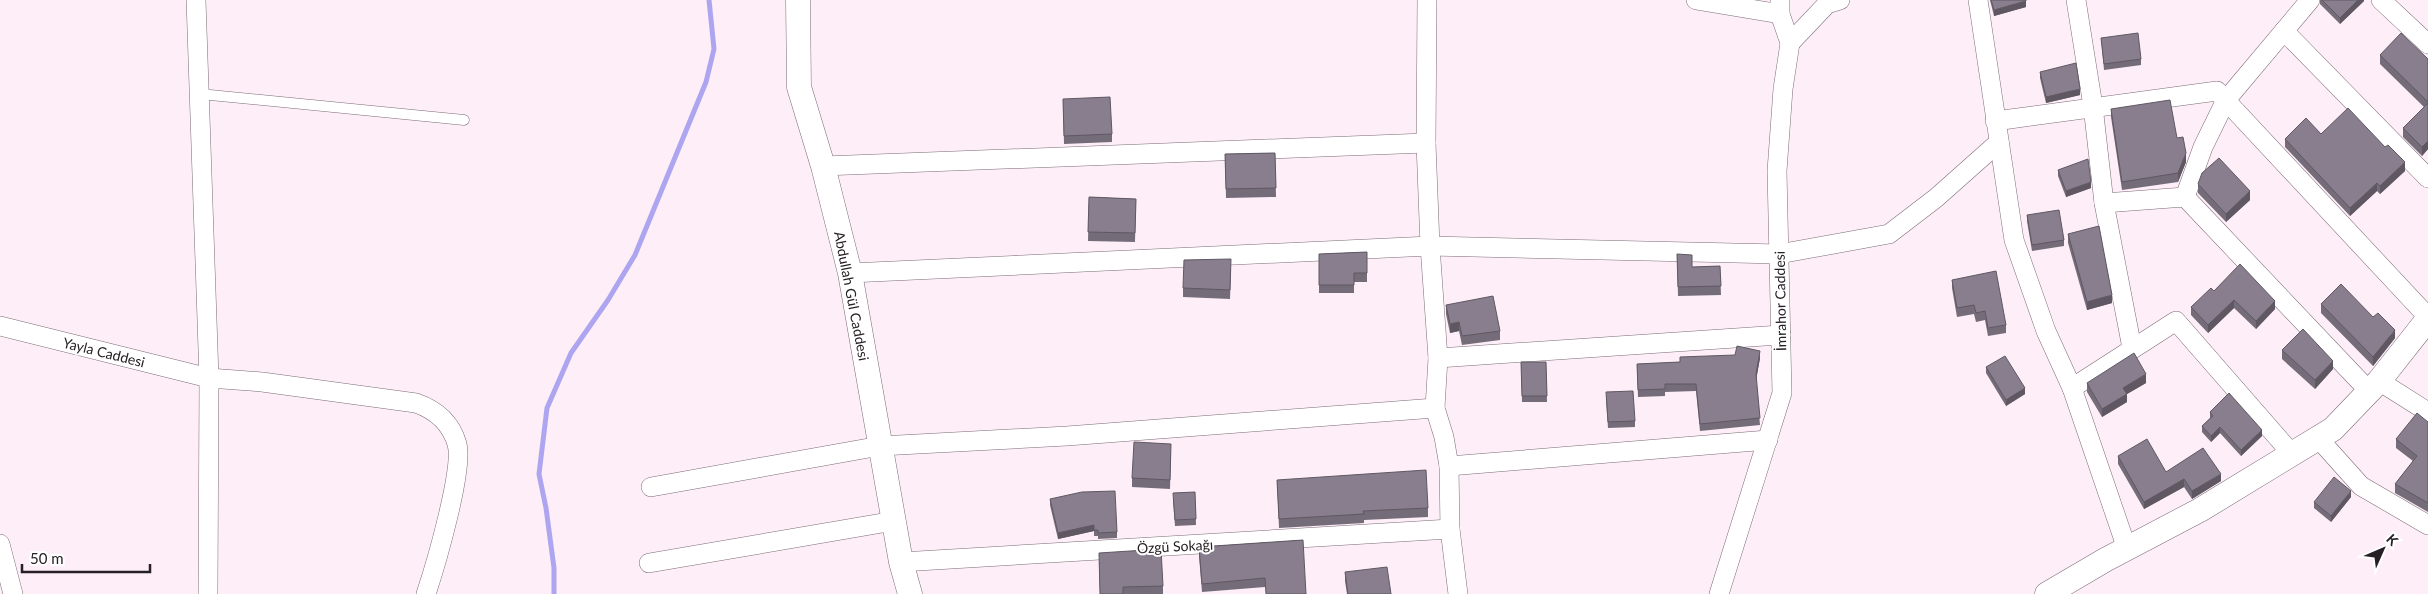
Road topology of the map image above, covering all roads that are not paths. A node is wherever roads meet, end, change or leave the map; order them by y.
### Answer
1 (196, 0) edge
2 (798, 0) edge
3 (1427, 0) edge
4 (1696, 0) edge
5 (1840, 0) edge
6 (1978, 0) edge
7 (2076, 0) edge
8 (2310, 0) edge
9 (2381, 0) edge
10 (1780, 7) edge
11 (2284, 31) junction
12 (1790, 43) junction
13 (2428, 44) edge
14 (200, 94) junction
15 (2226, 100) junction
16 (2093, 106) junction
17 (464, 120) dead end
18 (1996, 121) junction
19 (1999, 142) junction
20 (1426, 143) junction
21 (823, 166) junction
22 (2428, 178) edge
23 (2185, 197) junction
24 (2104, 203) junction
25 (1430, 246) junction
26 (1779, 254) junction
27 (850, 273) junction
28 (2428, 318) edge
29 (0, 326) edge
30 (1781, 335) junction
31 (2132, 348) junction
32 (1438, 358) junction
33 (209, 378) junction
34 (2374, 386) junction
35 (2072, 388) junction
36 (1435, 408) junction
37 (2428, 412) edge
38 (2318, 438) junction
39 (1768, 440) junction
40 (880, 446) junction
41 (2292, 454) junction
42 (1448, 466) junction
43 (651, 487) dead end
44 (894, 521) junction
45 (2428, 525) edge
46 (1450, 529) junction
47 (0, 544) edge
48 (2127, 549) junction
49 (901, 562) junction
50 (649, 563) dead end
51 (13, 594) edge
52 (208, 594) edge
53 (426, 594) edge
54 (910, 594) edge
55 (1458, 594) edge
56 (1719, 594) edge
57 (2046, 594) edge

1 - 14 street
2 - 21 street, Abdullah Gül Caddesi
3 - 20 street
4 - 10 street
5 - 12 street
6 - 18 street
7 - 16 street
8 - 11 street
9 - 13 street
10 - 12 street, İmrahor Caddesi
11 - 15 street
11 - 22 street
12 - 26 street, İmrahor Caddesi
14 - 17 lane
14 - 33 street
15 - 16 street
15 - 23 street
15 - 28 street
16 - 18 street
16 - 24 street
18 - 19 street
19 - 26 street
19 - 35 street
20 - 21 street
20 - 25 street
21 - 27 street, Abdullah Gül Caddesi
23 - 24 street
23 - 34 street
24 - 31 street
25 - 26 street
25 - 27 street
25 - 32 street
26 - 30 street, İmrahor Caddesi
27 - 40 street, Abdullah Gül Caddesi
28 - 34 street
29 - 33 street, Yayla Caddesi
30 - 32 street
30 - 39 street, İmrahor Caddesi
31 - 35 street
31 - 41 street
32 - 36 street
33 - 52 street
33 - 53 street, Yayla Caddesi
34 - 37 street
34 - 38 street
35 - 48 street
36 - 40 street
36 - 42 street
38 - 41 street
38 - 45 street
39 - 42 street
39 - 56 street, İmrahor Caddesi
40 - 43 street
40 - 44 street, Abdullah Gül Caddesi
41 - 48 street
42 - 46 street
44 - 49 street, Abdullah Gül Caddesi
44 - 50 street
46 - 49 street, Özgü Sokağı
46 - 55 street
47 - 51 street
48 - 57 street
49 - 54 street, Abdullah Gül Caddesi

